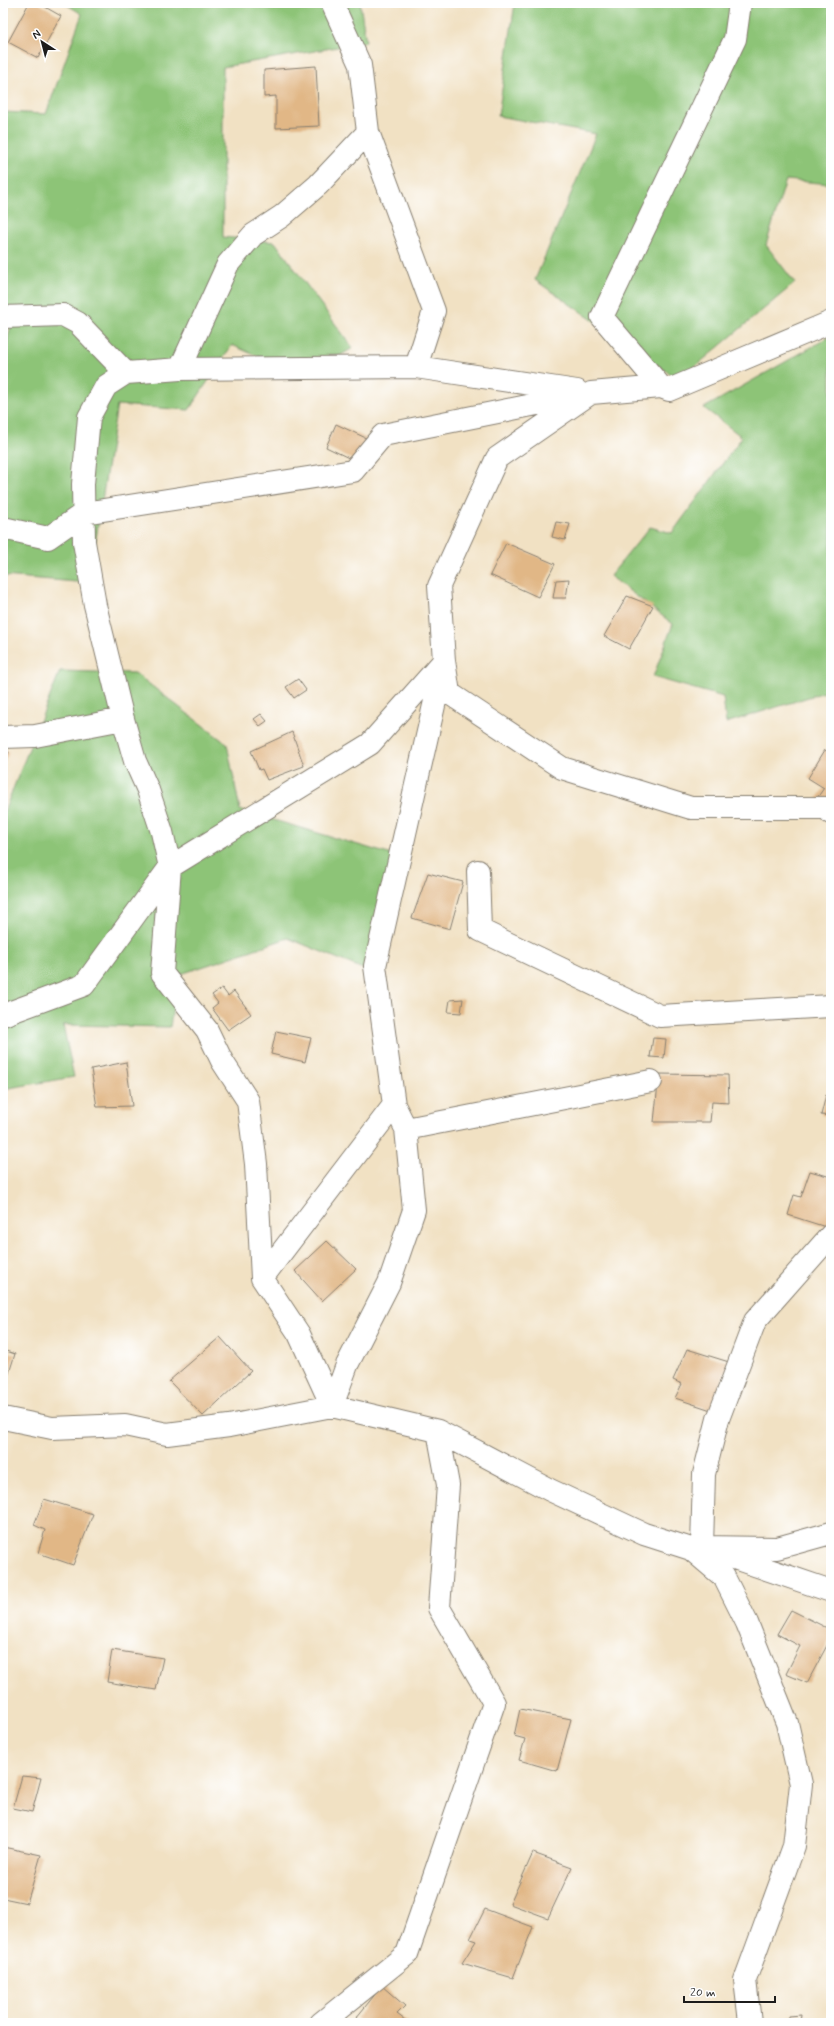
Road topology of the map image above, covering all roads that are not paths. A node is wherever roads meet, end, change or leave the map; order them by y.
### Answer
1 (332, 3) edge
2 (740, 3) edge
3 (368, 132) junction
4 (3, 318) edge
5 (831, 322) edge
6 (416, 367) junction
7 (180, 368) junction
8 (126, 373) junction
9 (661, 387) junction
10 (591, 394) junction
11 (84, 513) junction
12 (3, 528) edge
13 (444, 661) junction
14 (123, 719) junction
15 (3, 737) edge
16 (831, 813) edge
17 (170, 868) junction
18 (478, 871) dead end
19 (831, 1006) edge
20 (3, 1015) edge
21 (651, 1081) dead end
22 (394, 1105) junction
23 (406, 1129) junction
24 (831, 1235) edge
25 (262, 1278) junction
26 (332, 1406) junction
27 (3, 1418) edge
28 (438, 1431) junction
29 (831, 1533) edge
30 (696, 1548) junction
31 (831, 1591) edge
32 (750, 2022) edge
33 (321, 2023) edge

1 - 3 street
2 - 9 street
3 - 6 street
3 - 7 street
4 - 8 street
5 - 9 street
6 - 7 street
6 - 10 street
7 - 8 street
8 - 11 street
9 - 10 street
10 - 11 street
10 - 13 street
11 - 12 street
11 - 14 street
13 - 16 street
13 - 17 street
13 - 22 street
14 - 15 street
14 - 17 street
17 - 20 street
17 - 25 street
18 - 19 street
21 - 23 street
22 - 23 street
22 - 25 street
23 - 26 street
24 - 30 street
25 - 26 street
26 - 27 street
26 - 28 street
28 - 30 street
28 - 33 street
29 - 30 street
30 - 31 street
30 - 32 street

